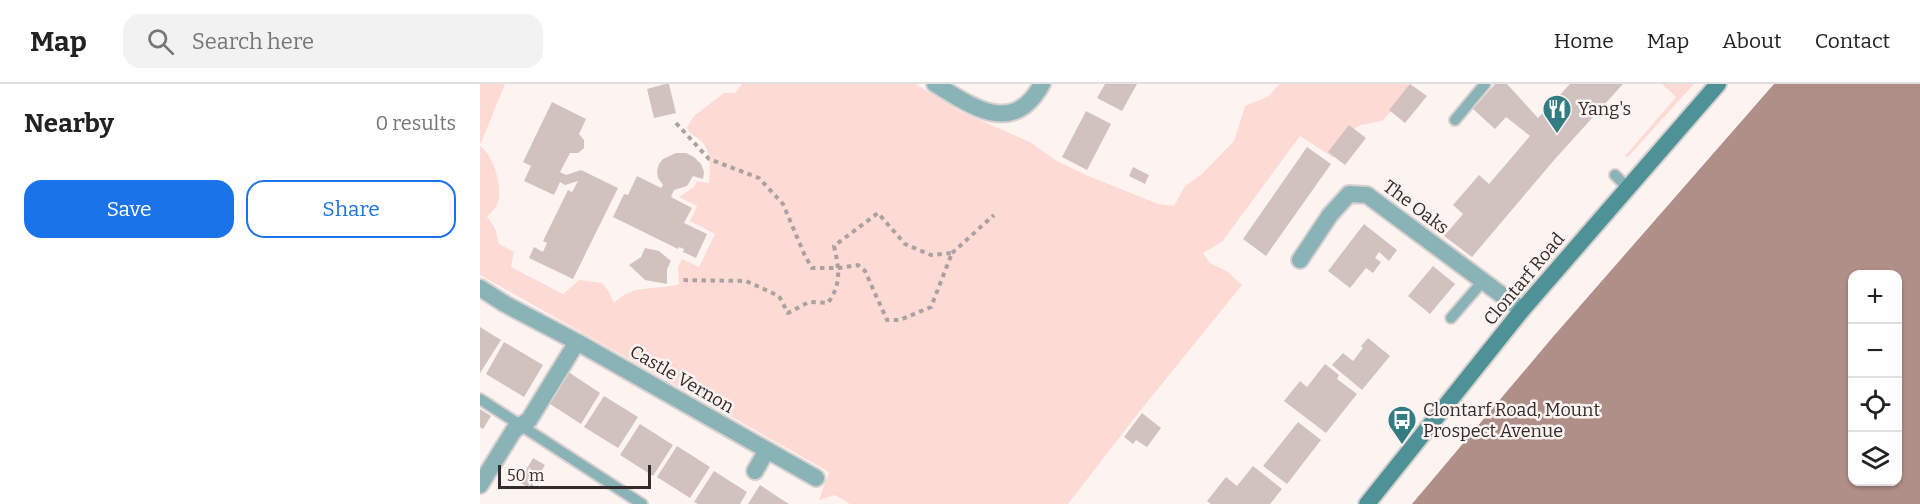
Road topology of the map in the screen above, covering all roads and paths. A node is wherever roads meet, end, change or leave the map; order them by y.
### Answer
1 (935, 84) edge
2 (1042, 84) edge
3 (1485, 84) edge
4 (1718, 84) edge
5 (1455, 120) dead end
6 (676, 123) dead end
7 (1615, 176) dead end
8 (1628, 188) junction
9 (994, 215) dead end
10 (952, 253) junction
11 (1300, 260) dead end
12 (839, 268) junction
13 (679, 280) dead end
14 (1483, 281) junction
15 (480, 288) edge
16 (1522, 310) junction
17 (1451, 318) dead end
18 (577, 342) junction
19 (480, 399) edge
20 (522, 426) junction
21 (767, 450) junction
22 (755, 471) dead end
23 (816, 478) dead end
24 (480, 485) edge
25 (642, 504) edge
26 (1367, 504) edge

1 - 2 street
3 - 5 lane
4 - 8 main road, Clontarf Road
6 - 12 path
7 - 8 lane
8 - 16 main road, Clontarf Road
9 - 10 path
10 - 12 path
10 - 12 path
11 - 14 street, The Oaks
12 - 13 path
14 - 16 street, The Oaks
14 - 17 lane
15 - 18 street, Castle Vernon
16 - 26 main road, Clontarf Road
18 - 20 street
18 - 21 street, Castle Vernon
19 - 20 lane
20 - 24 street
20 - 25 lane
21 - 22 street
21 - 23 street, Castle Vernon

